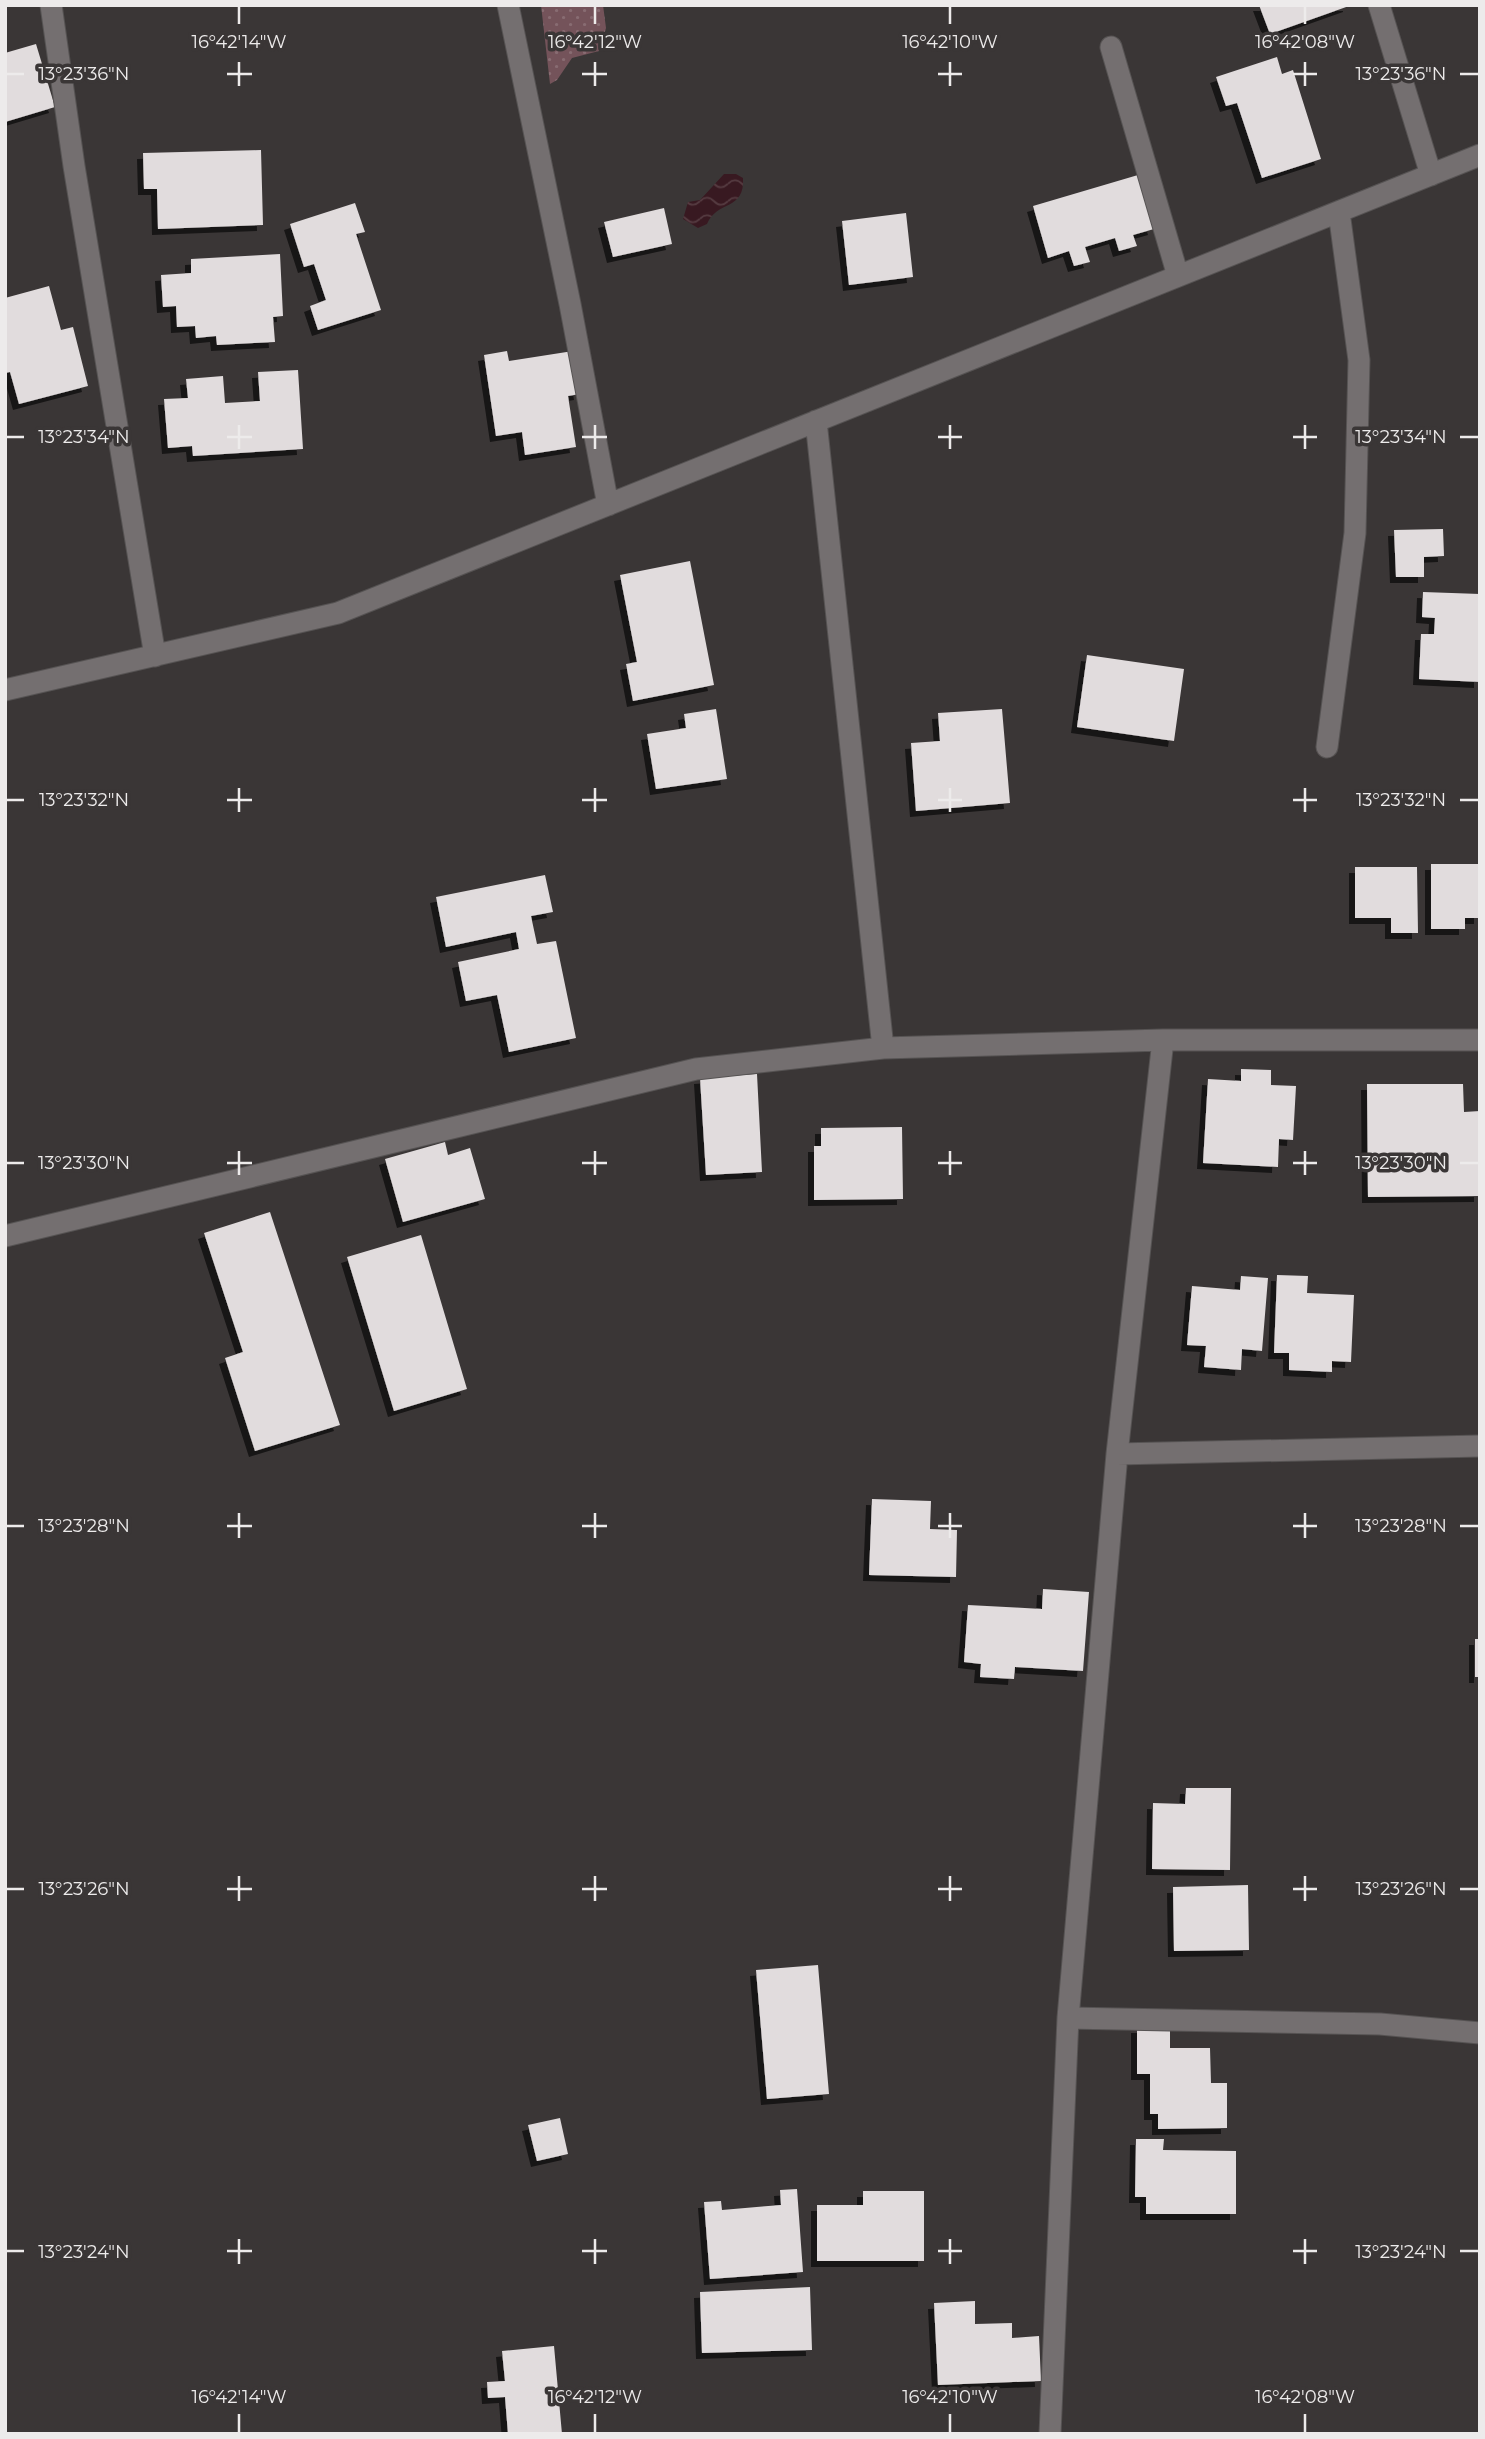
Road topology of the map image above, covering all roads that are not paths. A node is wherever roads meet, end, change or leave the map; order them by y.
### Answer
1 (51, 5) edge
2 (508, 5) edge
3 (1379, 5) edge
4 (1111, 47) dead end
5 (1480, 155) edge
6 (1431, 175) junction
7 (1339, 212) junction
8 (1178, 276) junction
9 (816, 421) junction
10 (608, 505) junction
11 (155, 656) junction
12 (5, 690) edge
13 (1327, 747) dead end
14 (1163, 1040) junction
15 (1480, 1040) edge
16 (883, 1048) junction
17 (5, 1236) edge
18 (1480, 1447) edge
19 (1117, 1454) junction
20 (1068, 2018) junction
21 (1480, 2033) edge
22 (1050, 2434) edge

1 - 11 street
2 - 10 street
3 - 6 street
4 - 8 street
5 - 6 street
6 - 7 street
7 - 8 street
7 - 13 street
8 - 9 street
9 - 10 street
9 - 16 street
10 - 11 street
11 - 12 street
14 - 15 street
14 - 16 street
14 - 19 street
16 - 17 street
18 - 19 street
19 - 20 street
20 - 21 street
20 - 22 street

